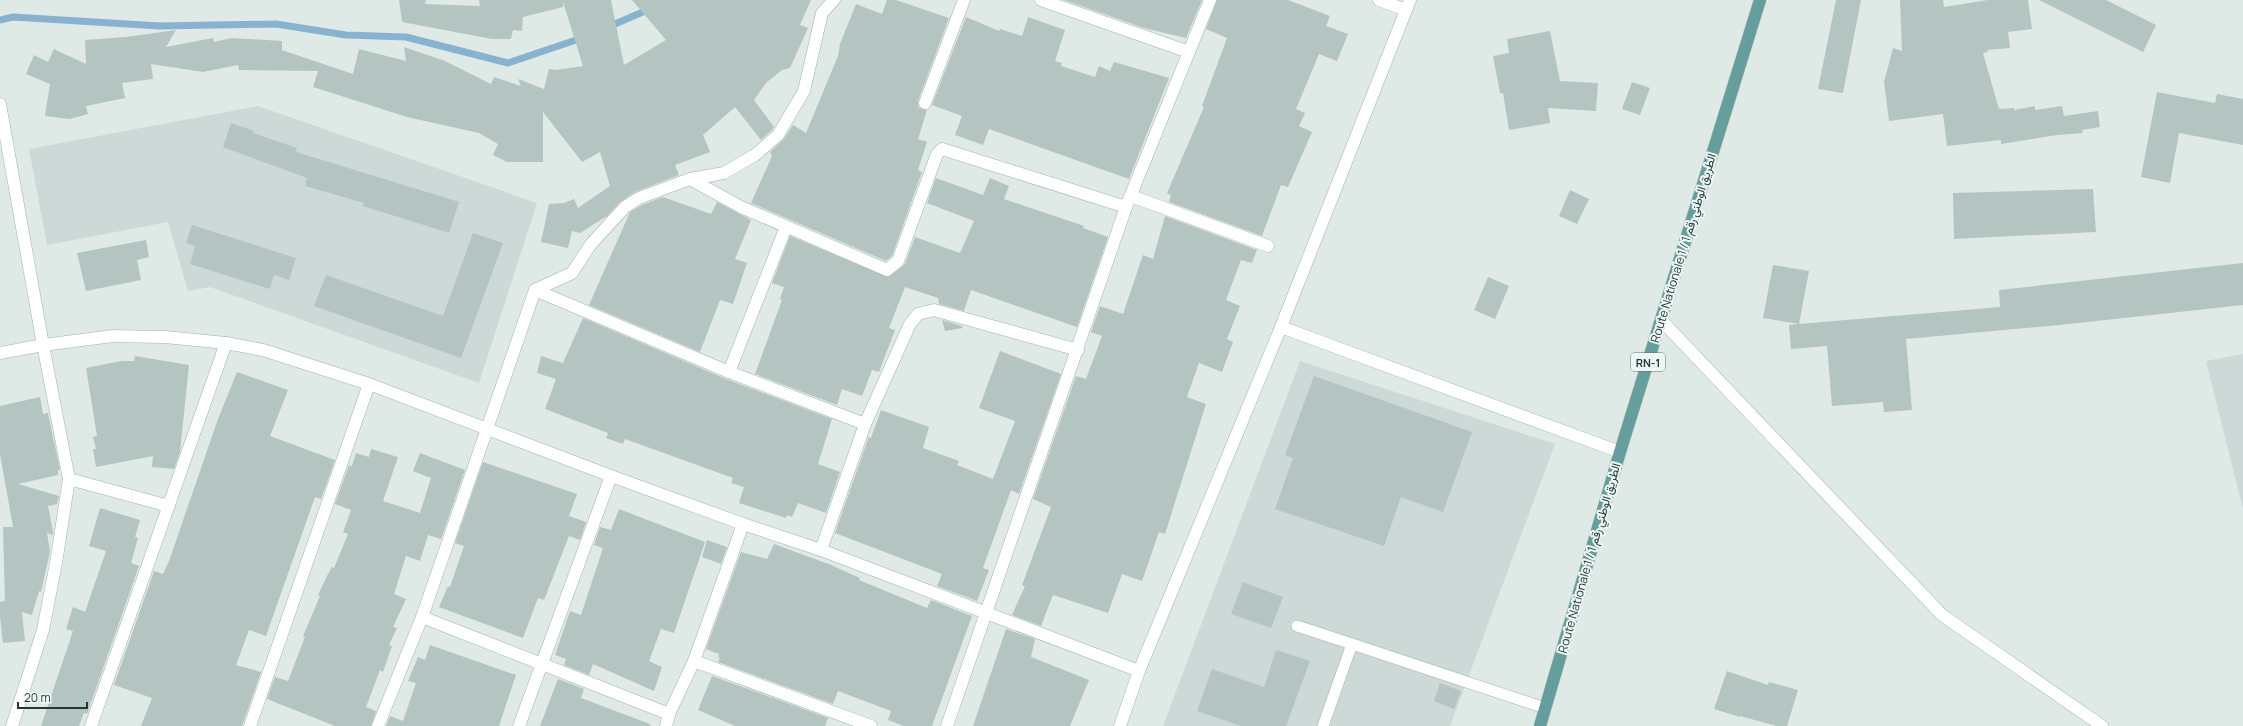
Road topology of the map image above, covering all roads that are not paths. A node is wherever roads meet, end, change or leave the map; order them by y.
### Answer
1 (834, 0) edge
2 (964, 0) edge
3 (1041, 0) edge
4 (1210, 0) edge
5 (1379, 0) edge
6 (1760, 0) edge
7 (1408, 5) edge
8 (1189, 52) junction
9 (925, 103) dead end
10 (0, 104) edge
11 (690, 179) junction
12 (1131, 196) junction
13 (1126, 207) junction
14 (786, 227) junction
15 (1268, 246) dead end
16 (535, 290) junction
17 (1661, 320) junction
18 (1281, 327) junction
19 (226, 343) junction
20 (43, 345) junction
21 (1078, 350) junction
22 (0, 352) edge
23 (729, 372) junction
24 (369, 384) junction
25 (865, 424) junction
26 (486, 429) junction
27 (1620, 452) junction
28 (611, 476) junction
29 (69, 479) junction
30 (169, 506) junction
31 (743, 524) junction
32 (821, 550) junction
33 (987, 614) junction
34 (422, 617) junction
35 (1297, 626) dead end
36 (1352, 644) junction
37 (694, 661) junction
38 (543, 664) junction
39 (1139, 671) junction
40 (1545, 708) junction
41 (669, 714) junction
42 (12, 726) edge
43 (91, 726) edge
44 (250, 726) edge
45 (378, 726) edge
46 (519, 726) edge
47 (666, 726) edge
48 (871, 726) edge
49 (947, 726) edge
50 (1120, 726) edge
51 (1322, 726) edge
52 (1540, 726) edge
53 (2102, 726) edge

1 - 11 street
2 - 9 street
3 - 8 street
4 - 8 street
5 - 7 street
6 - 17 main road, Route Nationale 1 / الطريق الوطني رقم 1 / RN-1
7 - 18 street
8 - 12 street
10 - 20 street
11 - 14 street
11 - 16 street
12 - 13 street
12 - 15 street
13 - 14 street
13 - 21 street
14 - 23 street
16 - 23 street
16 - 26 street
17 - 27 main road, Route Nationale 1 / الطريق الوطني رقم 1 / RN-1
17 - 53 street
18 - 27 street
18 - 39 street
19 - 20 street
19 - 24 street
19 - 30 street
20 - 22 street
20 - 29 street
21 - 25 street
21 - 33 street
23 - 25 street
24 - 26 street
24 - 44 street
25 - 32 street
26 - 28 street
26 - 34 street
27 - 40 main road, Route Nationale 1 / الطريق الوطني رقم 1 / RN-1
28 - 31 street
28 - 38 street
29 - 30 street
29 - 42 street
30 - 43 street
31 - 32 street
31 - 37 street
32 - 33 street
33 - 39 street
33 - 49 street
34 - 38 street
34 - 45 street
35 - 36 lane
36 - 40 lane
36 - 51 lane
37 - 41 street
37 - 48 street
38 - 41 street
38 - 46 street
39 - 50 street
40 - 52 main road, Route Nationale 1 / الطريق الوطني رقم 1 / RN-1
41 - 47 street

